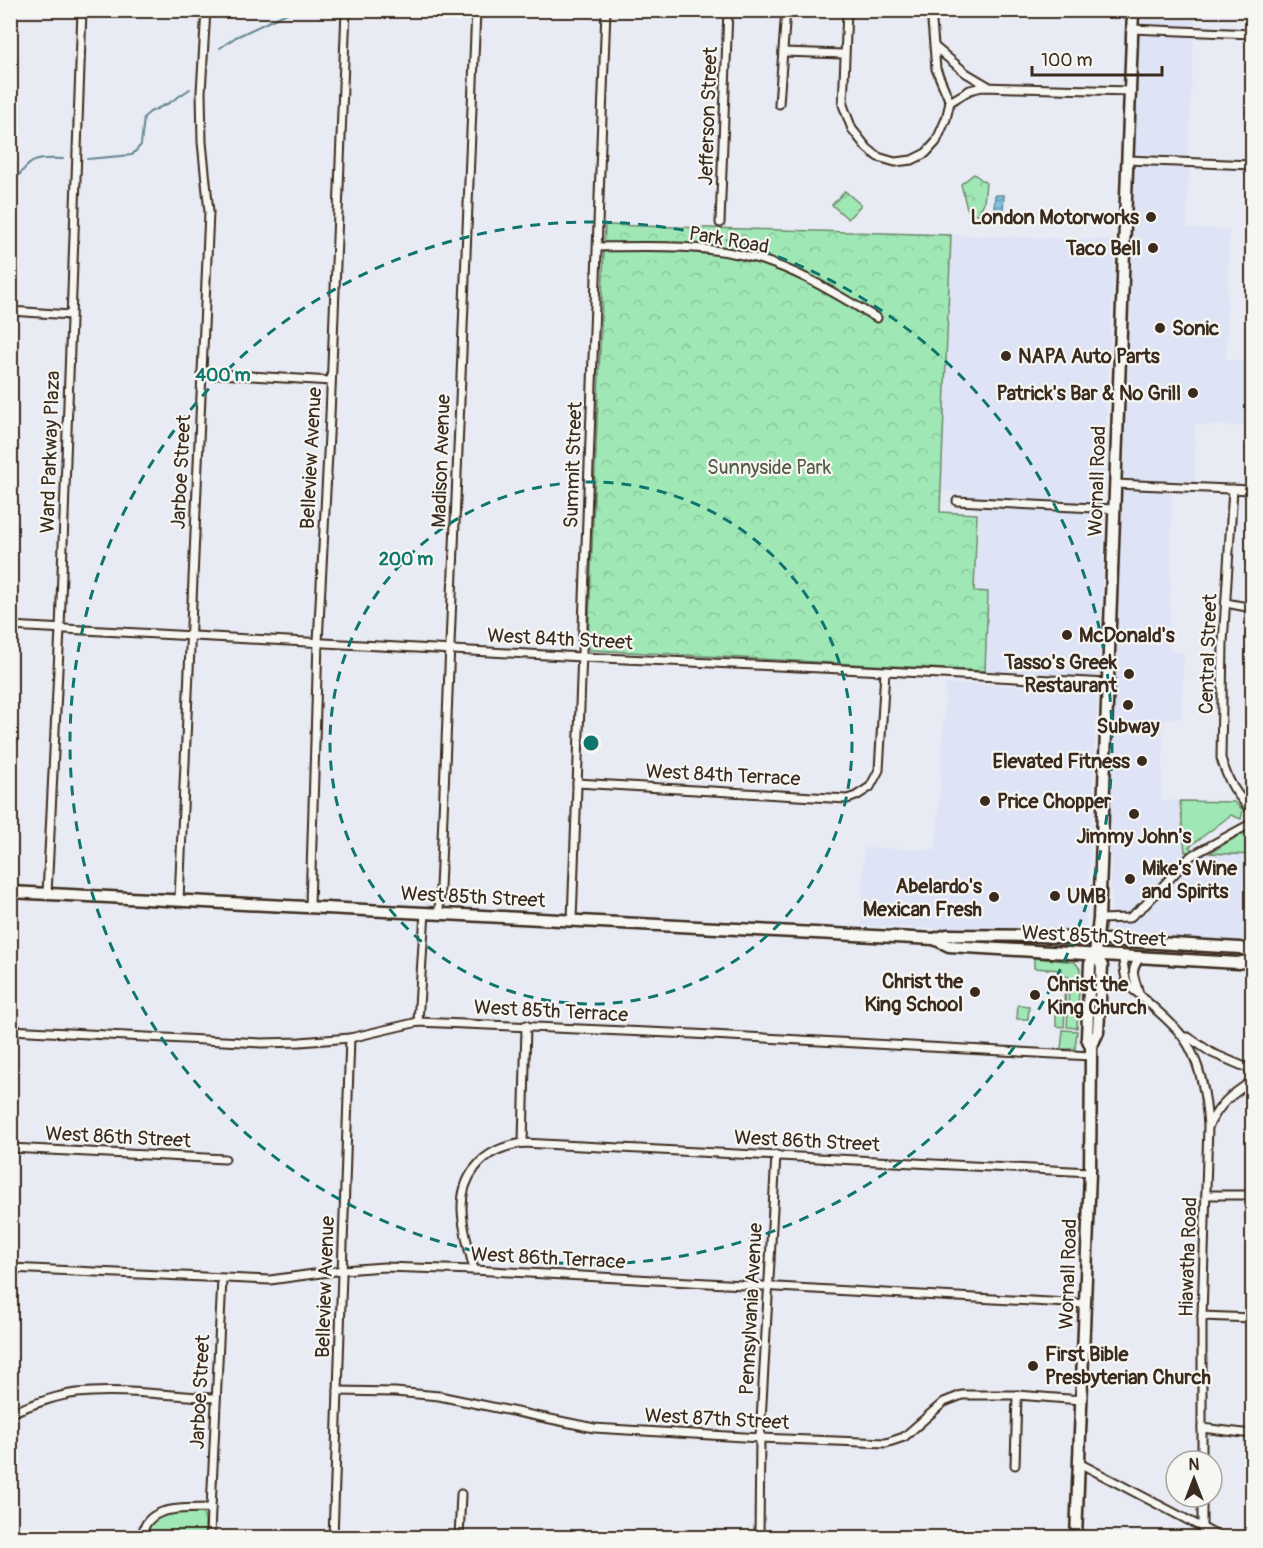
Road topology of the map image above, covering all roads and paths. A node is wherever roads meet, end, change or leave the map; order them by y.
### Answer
1 (82, 10) edge
2 (206, 10) edge
3 (346, 10) edge
4 (476, 10) edge
5 (606, 10) edge
6 (728, 10) edge
7 (786, 10) edge
8 (847, 10) edge
9 (931, 10) edge
10 (1133, 10) edge
11 (1132, 29) junction
12 (1252, 34) edge
13 (935, 47) junction
14 (783, 52) junction
15 (844, 54) junction
16 (990, 87) junction
17 (1130, 91) junction
18 (950, 102) junction
19 (779, 104) dead end
20 (1127, 160) junction
21 (1252, 165) edge
22 (720, 223) dead end
23 (598, 247) junction
24 (10, 311) edge
25 (71, 315) junction
26 (877, 318) dead end
27 (202, 373) junction
28 (331, 381) junction
29 (1115, 484) junction
30 (1233, 489) junction
31 (1252, 490) edge
32 (957, 501) dead end
33 (1114, 509) junction
34 (1226, 603) junction
35 (1252, 608) edge
36 (10, 626) edge
37 (60, 629) junction
38 (189, 636) junction
39 (318, 642) junction
40 (450, 649) junction
41 (582, 657) junction
42 (885, 671) junction
43 (1108, 683) junction
44 (577, 783) junction
45 (1252, 811) edge
46 (1252, 823) edge
47 (10, 892) edge
48 (47, 894) junction
49 (179, 900) junction
50 (310, 906) junction
51 (425, 912) junction
52 (439, 913) junction
53 (1099, 919) junction
54 (572, 920) junction
55 (934, 939) junction
56 (1096, 939) junction
57 (1252, 952) edge
58 (1095, 954) junction
59 (1122, 956) junction
60 (1141, 956) junction
61 (1252, 960) edge
62 (1139, 994) junction
63 (418, 1022) junction
64 (526, 1025) junction
65 (10, 1030) edge
66 (1182, 1037) junction
67 (350, 1038) junction
68 (1091, 1052) junction
69 (1252, 1070) edge
70 (1252, 1081) edge
71 (1208, 1125) junction
72 (523, 1143) junction
73 (10, 1148) edge
74 (776, 1155) junction
75 (225, 1160) dead end
76 (1090, 1172) junction
77 (1206, 1195) junction
78 (1252, 1195) edge
79 (10, 1268) edge
80 (343, 1270) junction
81 (474, 1270) junction
82 (222, 1279) junction
83 (768, 1287) junction
84 (1085, 1304) junction
85 (1202, 1316) junction
86 (1252, 1318) edge
87 (338, 1391) junction
88 (1017, 1395) junction
89 (216, 1398) junction
90 (1081, 1400) junction
91 (10, 1413) edge
92 (1202, 1428) junction
93 (1252, 1434) edge
94 (760, 1438) junction
95 (1202, 1449) edge
96 (1079, 1463) junction
97 (1016, 1465) dead end
98 (461, 1494) dead end
99 (211, 1508) junction
100 (1202, 1509) edge
101 (1202, 1527) junction
102 (142, 1538) edge
103 (210, 1538) edge
104 (333, 1538) edge
105 (459, 1538) edge
106 (759, 1538) edge
107 (1076, 1538) edge
108 (1202, 1538) edge
109 (1222, 1538) edge

1 - 25 street, Ward Parkway Plaza
2 - 27 street, Jarboe Street
3 - 28 street, Belleview Avenue
4 - 40 street, Madison Avenue
5 - 23 street, Summit Street
6 - 22 street, Jefferson Street
7 - 14 street
8 - 15 street
9 - 13 street
10 - 11 main road, Wornall Road
11 - 12 street
11 - 17 main road, Wornall Road
13 - 16 street
13 - 18 street
14 - 15 street
14 - 19 street
15 - 18 street
16 - 17 street
16 - 18 street
17 - 20 main road, Wornall Road
20 - 21 street
20 - 29 main road, Wornall Road
23 - 26 street, Park Road
23 - 41 street, Summit Street
24 - 25 street
25 - 37 street, Ward Parkway Plaza
27 - 28 street
27 - 38 street, Jarboe Street
28 - 39 street, Belleview Avenue
29 - 30 street
29 - 33 main road, Wornall Road
30 - 31 street
30 - 34 street, Central Street
32 - 33 street
33 - 43 main road, Wornall Road
34 - 35 street
34 - 45 street, Central Street
36 - 37 street, West 84th Street
37 - 38 street, West 84th Street
37 - 48 street, Ward Parkway Plaza
38 - 39 street, West 84th Street
38 - 49 street, Jarboe Street
39 - 40 street, West 84th Street
39 - 50 street, Belleview Avenue
40 - 41 street, West 84th Street
40 - 52 street, Madison Avenue
41 - 42 street, West 84th Street
41 - 44 street, Summit Street
42 - 43 street, West 84th Street
42 - 44 street, West 84th Terrace
43 - 53 main road, Wornall Road
44 - 54 street, Summit Street
46 - 53 street
47 - 48 main road, West 85th Street
48 - 49 main road, West 85th Street
49 - 50 main road, West 85th Street
50 - 51 main road, West 85th Street
51 - 52 main road, West 85th Street
51 - 63 street
52 - 54 main road, West 85th Street
53 - 56 main road, Wornall Road
54 - 55 main road, West 85th Street
55 - 56 main road, West 85th Street
55 - 58 main road, West 85th Street
56 - 57 main road, West 85th Street
56 - 58 main road, Wornall Road
58 - 59 main road, West 85th Street
58 - 68 main road, Wornall Road
59 - 60 main road, West 85th Street
59 - 62 street, Hiawatha Road
60 - 61 main road, West 85th Street
60 - 62 street
62 - 66 street, Hiawatha Road
63 - 64 street, West 85th Terrace
63 - 67 street, West 85th Terrace
64 - 68 street, West 85th Terrace
64 - 72 street
65 - 67 street, West 85th Terrace
66 - 69 street
66 - 71 street, Hiawatha Road
67 - 80 street, Belleview Avenue
68 - 76 main road, Wornall Road
70 - 71 street
71 - 77 street, Hiawatha Road
72 - 74 street, West 86th Street
72 - 81 street
73 - 75 street, West 86th Street
74 - 76 street, West 86th Street
74 - 83 street, Pennsylvania Avenue
76 - 84 main road, Wornall Road
77 - 78 street
77 - 85 street, Hiawatha Road
79 - 82 street, West 86th Terrace
80 - 81 street, West 86th Terrace
80 - 82 street, West 86th Terrace
80 - 87 street, Belleview Avenue
81 - 83 street, West 86th Terrace
82 - 89 street, Jarboe Street
83 - 84 street, West 86th Terrace
83 - 94 street, Pennsylvania Avenue
84 - 90 main road, Wornall Road
85 - 86 street
85 - 92 street, Hiawatha Road
87 - 94 street, West 87th Street
87 - 104 street, Belleview Avenue
88 - 90 street, West 87th Street
88 - 94 street, West 87th Street
88 - 97 street
89 - 91 street
89 - 99 street, Jarboe Street
90 - 96 main road, Wornall Road
92 - 93 street
92 - 95 street, Hiawatha Road
94 - 106 street, Pennsylvania Avenue
96 - 101 street
96 - 107 main road, Wornall Road
98 - 105 street
99 - 102 street
99 - 103 street, Jarboe Street
100 - 101 street
101 - 108 street
101 - 109 street

